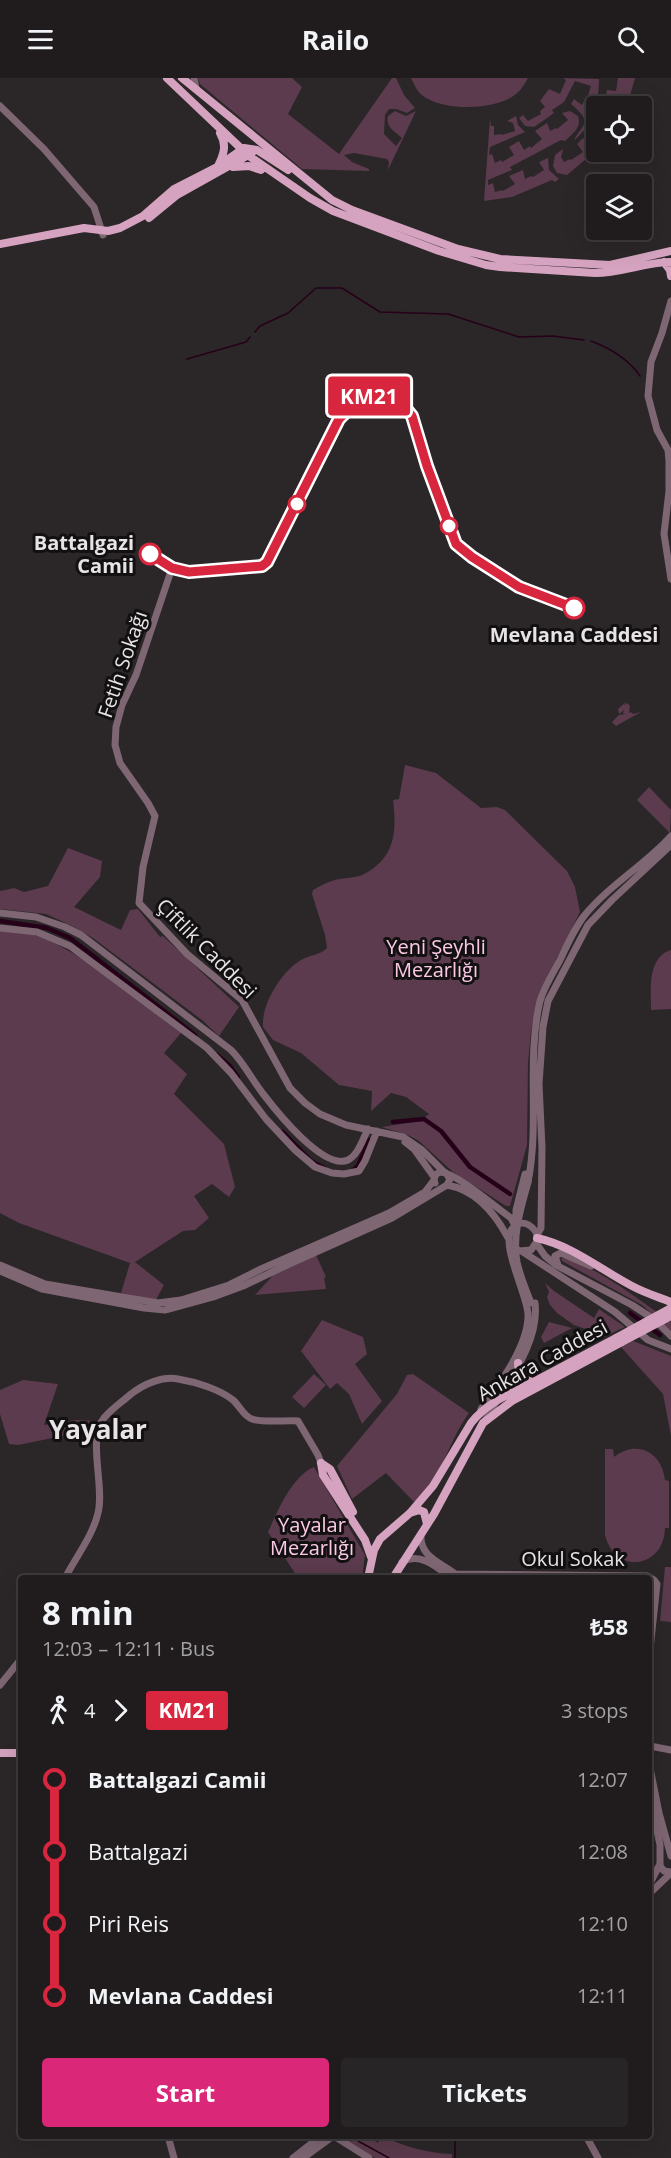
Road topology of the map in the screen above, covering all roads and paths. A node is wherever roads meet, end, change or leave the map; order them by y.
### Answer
1 (167, 78) edge
2 (187, 79) edge
3 (191, 99) junction
4 (0, 106) edge
5 (215, 125) junction
6 (241, 127) junction
7 (250, 134) junction
8 (233, 142) junction
9 (241, 149) junction
10 (252, 153) junction
11 (217, 167) junction
12 (227, 168) junction
13 (272, 174) junction
14 (307, 180) junction
15 (102, 232) junction
16 (0, 244) edge
17 (0, 249) edge
18 (671, 251) edge
19 (668, 262) edge
20 (671, 276) edge
21 (671, 301) edge
22 (172, 568) dead end
23 (671, 579) edge
24 (671, 836) edge
25 (670, 847) edge
26 (608, 897) junction
27 (139, 903) joint
28 (0, 913) edge
29 (0, 928) edge
30 (368, 1129) junction
31 (377, 1131) junction
32 (537, 1140) junction
33 (445, 1172) junction
34 (434, 1179) junction
35 (446, 1186) junction
36 (515, 1226) junction
37 (537, 1239) junction
38 (510, 1241) junction
39 (523, 1252) junction
40 (0, 1265) edge
41 (560, 1267) junction
42 (596, 1268) dead end
43 (0, 1271) edge
44 (621, 1300) junction
45 (671, 1302) edge
46 (533, 1303) junction
47 (671, 1308) edge
48 (611, 1309) junction
49 (671, 1317) edge
50 (671, 1336) edge
51 (619, 1340) junction
52 (671, 1349) edge
53 (518, 1363) junction
54 (534, 1382) junction
55 (492, 1401) junction
56 (483, 1423) junction
57 (321, 1463) junction
58 (410, 1513) junction
59 (427, 1524) junction
60 (421, 1533) junction
61 (380, 1539) junction
62 (371, 1559) junction
63 (402, 1562) junction
64 (67, 1575) edge
65 (368, 1575) edge
66 (395, 1575) edge
67 (450, 1575) edge
68 (452, 1575) edge
69 (652, 1578) edge
70 (652, 1631) edge
71 (18, 1663) edge
72 (0, 1685) edge
73 (652, 1746) edge
74 (671, 1750) edge
75 (18, 1752) edge
76 (0, 1755) edge
77 (18, 1757) edge
78 (652, 1787) edge
79 (652, 1802) edge
80 (656, 1813) junction
81 (671, 1856) edge
82 (660, 1863) junction
83 (671, 1873) edge
84 (652, 1879) edge
85 (652, 1891) edge
86 (169, 2139) edge
87 (317, 2139) edge
88 (331, 2139) edge
89 (337, 2139) edge
90 (588, 2139) edge
91 (174, 2158) edge
92 (293, 2158) edge
93 (303, 2158) edge
94 (369, 2158) edge
95 (598, 2158) edge

1 - 3 main road
2 - 3 main road
2 - 6 main road
3 - 5 main road
4 - 15 street
5 - 8 main road
5 - 11 main road
6 - 7 main road
6 - 8 main road
7 - 10 main road
7 - 14 main road
8 - 9 main road
9 - 10 main road
9 - 11 main road
10 - 12 main road
10 - 13 main road
10 - 14 main road
11 - 15 main road
12 - 13 main road
12 - 15 main road
13 - 19 main road
14 - 18 main road
15 - 16 main road
15 - 17 main road
19 - 20 main road
21 - 23 street
22 - 27 street, Fetih Sokağı
24 - 26 street
25 - 26 street
26 - 32 street
27 - 30 street, Çiftlik Caddesi
28 - 30 street
29 - 31 street
30 - 31 street, Çiftlik Caddesi
31 - 33 street, Çiftlik Caddesi
31 - 34 street, Çiftlik Caddesi
32 - 36 street
32 - 37 street
32 - 46 street, bridge
33 - 34 street
33 - 35 street
33 - 36 street, Çiftlik Caddesi
34 - 35 street
34 - 40 street
35 - 38 street
35 - 43 street
36 - 37 street
36 - 38 street
37 - 39 street
37 - 41 street
37 - 45 main road
38 - 39 street
38 - 55 street
39 - 48 street
41 - 42 street
41 - 44 street
44 - 48 street
44 - 50 street
46 - 53 street
46 - 55 street
47 - 51 main road, Ankara Caddesi, bridge
48 - 52 street
49 - 51 main road, Ankara Caddesi, bridge
51 - 54 main road, Ankara Caddesi
51 - 56 main road, Ankara Caddesi
53 - 54 main road
53 - 55 street
54 - 55 main road, Ankara Caddesi
55 - 56 street
55 - 58 main road, Ankara Caddesi
56 - 59 main road, Ankara Caddesi
57 - 61 main road
57 - 62 main road
57 - 64 street
58 - 59 main road
58 - 61 main road, Ankara Caddesi
59 - 60 main road, Ankara Caddesi
60 - 63 main road, Ankara Caddesi
60 - 68 street
61 - 62 main road, Ankara Caddesi
62 - 65 main road, Ankara Caddesi
63 - 66 main road, Ankara Caddesi
63 - 67 street
69 - 70 street, Okul Sokak
71 - 72 street
73 - 74 street
75 - 76 main road
76 - 77 main road
78 - 80 street
79 - 80 street
80 - 81 street
80 - 82 street
81 - 82 street
82 - 83 street
82 - 84 street
83 - 85 street
86 - 91 street
87 - 92 street
88 - 93 street
89 - 94 street
90 - 95 street

